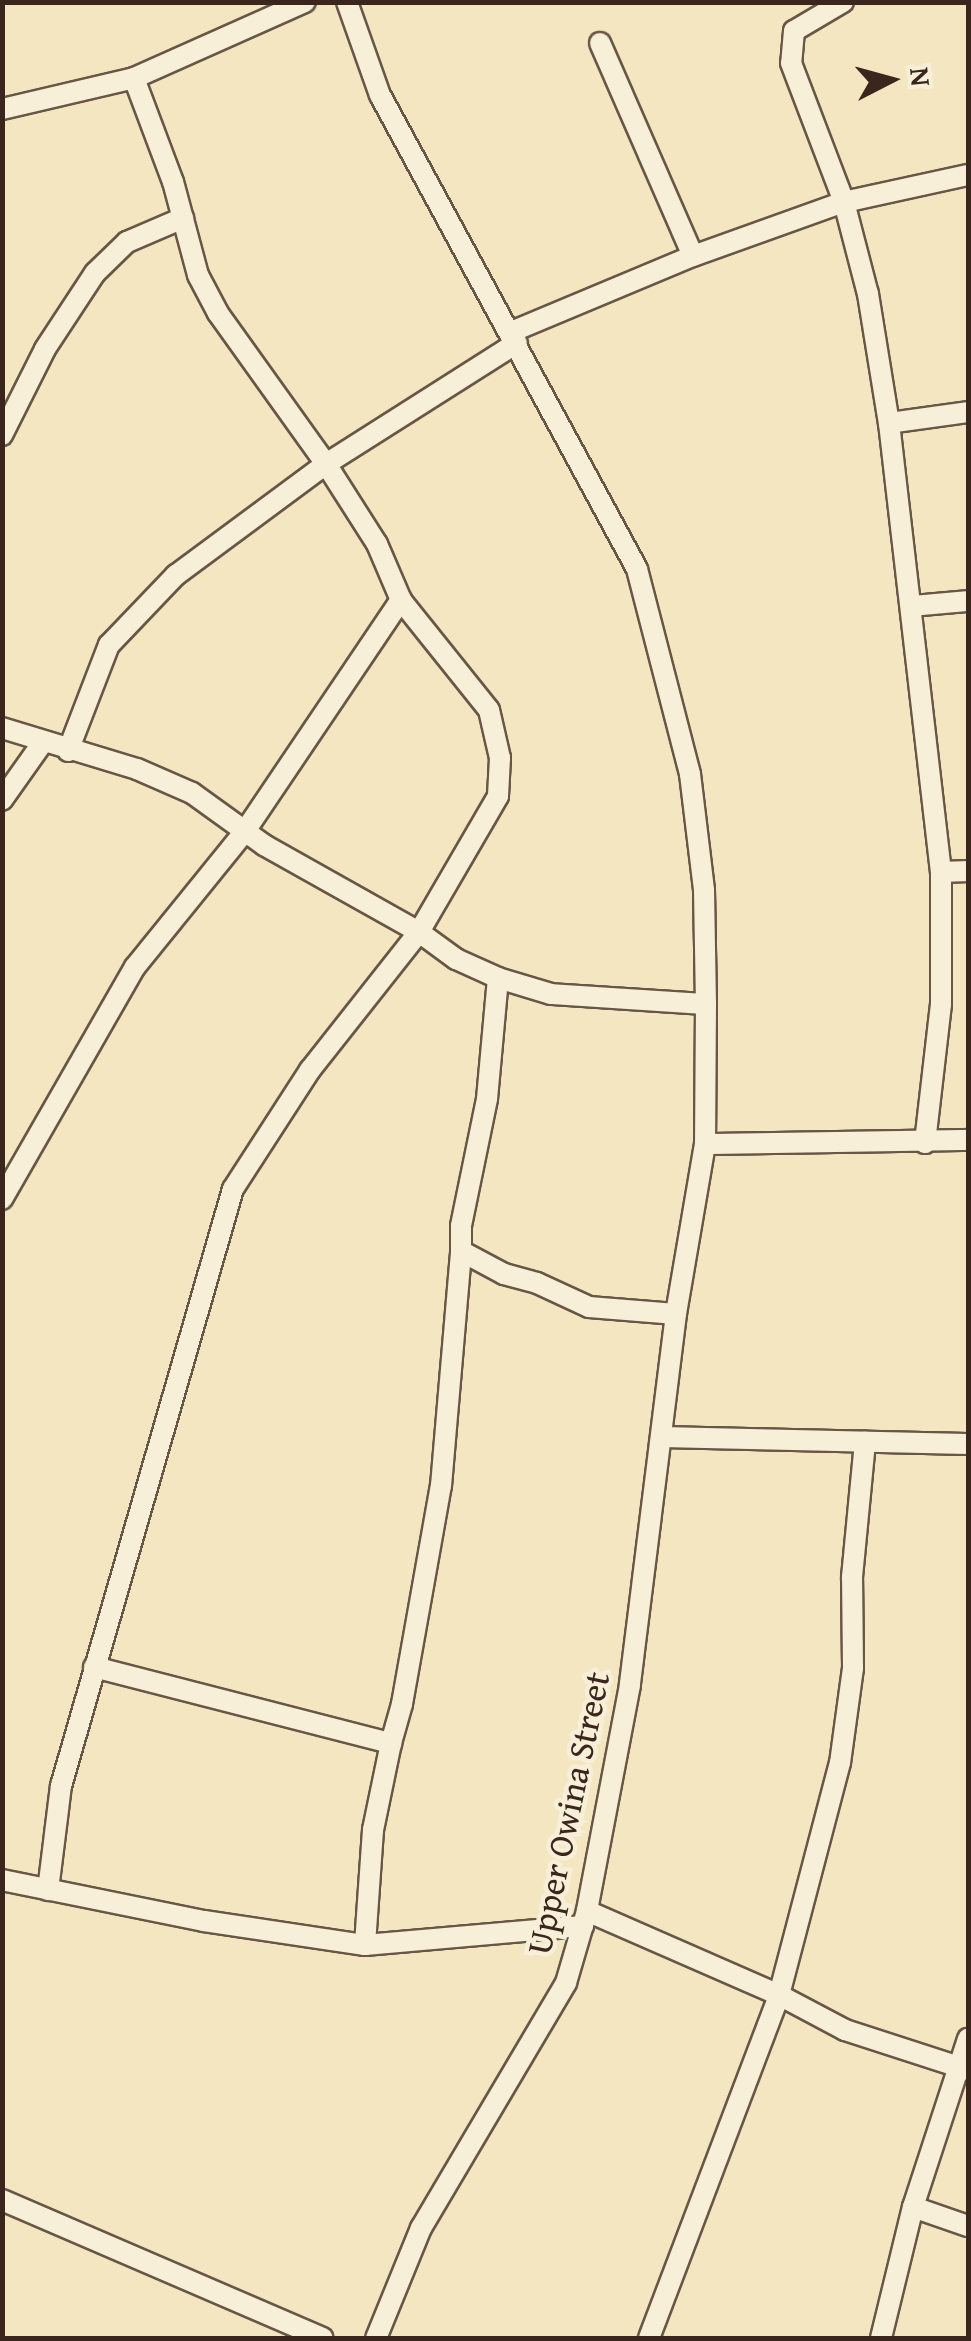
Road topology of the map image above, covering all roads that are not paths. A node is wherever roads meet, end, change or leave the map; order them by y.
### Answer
1 (305, 2) edge
2 (843, 2) edge
3 (351, 4) edge
4 (600, 42) dead end
5 (134, 78) junction
6 (2, 109) edge
7 (968, 175) edge
8 (844, 202) junction
9 (183, 218) junction
10 (693, 256) junction
11 (514, 338) junction
12 (968, 412) edge
13 (889, 424) junction
14 (2, 435) edge
15 (326, 464) junction
16 (401, 600) junction
17 (968, 601) edge
18 (912, 606) junction
19 (2, 728) edge
20 (43, 742) junction
21 (68, 751) junction
22 (2, 800) edge
23 (245, 832) junction
24 (968, 871) edge
25 (942, 872) junction
26 (419, 932) junction
27 (498, 978) junction
28 (706, 1004) junction
29 (968, 1140) edge
30 (925, 1143) junction
31 (705, 1144) junction
32 (2, 1198) edge
33 (461, 1252) junction
34 (676, 1314) junction
35 (660, 1437) junction
36 (865, 1442) junction
37 (968, 1444) edge
38 (94, 1668) junction
39 (391, 1743) junction
40 (2, 1880) edge
41 (48, 1890) junction
42 (585, 1918) junction
43 (364, 1945) junction
44 (779, 1995) junction
45 (968, 2039) edge
46 (963, 2068) edge
47 (2, 2200) edge
48 (913, 2207) junction
49 (968, 2226) edge
50 (324, 2338) edge
51 (376, 2338) edge
52 (649, 2338) edge
53 (881, 2338) edge

1 - 5 street
2 - 8 street
3 - 11 street, Upper Owina Street
4 - 10 street
5 - 6 street
5 - 9 street
7 - 8 street
8 - 10 street
8 - 13 street
9 - 14 street
9 - 15 street
10 - 11 street
11 - 15 street
11 - 28 street, Upper Owina Street
12 - 13 street
13 - 18 street
15 - 16 street
15 - 21 street
16 - 23 street
16 - 26 street
17 - 18 street
18 - 25 street
19 - 20 street
20 - 21 street
20 - 22 street
21 - 23 street
23 - 26 street
23 - 32 street
24 - 25 street
25 - 30 street
26 - 27 street
26 - 38 street
27 - 28 street
27 - 33 street
28 - 31 street, Upper Owina Street
29 - 30 street
30 - 31 street
31 - 34 street, Upper Owina Street
33 - 34 street
33 - 39 street
34 - 35 street, Upper Owina Street
35 - 36 street
35 - 42 street, Upper Owina Street
36 - 37 street
36 - 44 street
38 - 39 street
38 - 41 street
39 - 43 street
40 - 41 street
41 - 43 street
42 - 43 street
42 - 44 street
42 - 51 street, Upper Owina Street
44 - 46 street
44 - 52 street
45 - 46 street
46 - 48 street
47 - 50 street
48 - 49 street
48 - 53 street

